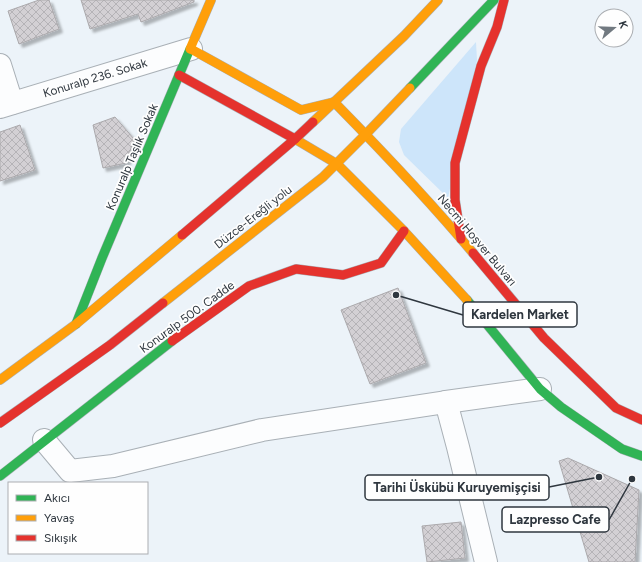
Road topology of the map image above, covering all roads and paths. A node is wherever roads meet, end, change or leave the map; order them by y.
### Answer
1 (211, 0) edge
2 (438, 0) edge
3 (494, 0) edge
4 (504, 0) edge
5 (191, 48) junction
6 (0, 65) edge
7 (180, 75) junction
8 (334, 102) junction
9 (6, 105) edge
10 (366, 134) junction
11 (295, 139) junction
12 (337, 164) junction
13 (404, 231) junction
14 (461, 239) junction
15 (76, 324) junction
16 (0, 380) edge
17 (540, 389) junction
18 (446, 402) junction
19 (642, 420) edge
20 (0, 423) edge
21 (44, 440) junction
22 (642, 456) edge
23 (0, 476) edge
24 (486, 562) edge

1 - 5 main road, Konuralp Taşlık Sokak
2 - 8 main road
3 - 10 main road, Düzce-Ereğli yolu
4 - 14 main road
5 - 7 main road, Konuralp Taşlık Sokak
5 - 8 main road
5 - 9 street, Konuralp 236. Sokak
6 - 9 street
7 - 11 main road
7 - 15 main road, Konuralp Taşlık Sokak
8 - 10 main road, Necmi Hoşver Bulvarı
8 - 11 main road
10 - 12 main road, Düzce-Ereğli yolu
10 - 14 main road, Necmi Hoşver Bulvarı
11 - 12 main road
11 - 15 main road
12 - 13 main road
12 - 20 main road, Düzce-Ereğli yolu
13 - 17 main road
13 - 21 main road, Konuralp 500. Cadde
14 - 19 main road, Necmi Hoşver Bulvarı
15 - 16 main road
17 - 18 street
17 - 22 main road
18 - 21 street
18 - 24 street
21 - 23 main road, Konuralp 500. Cadde

